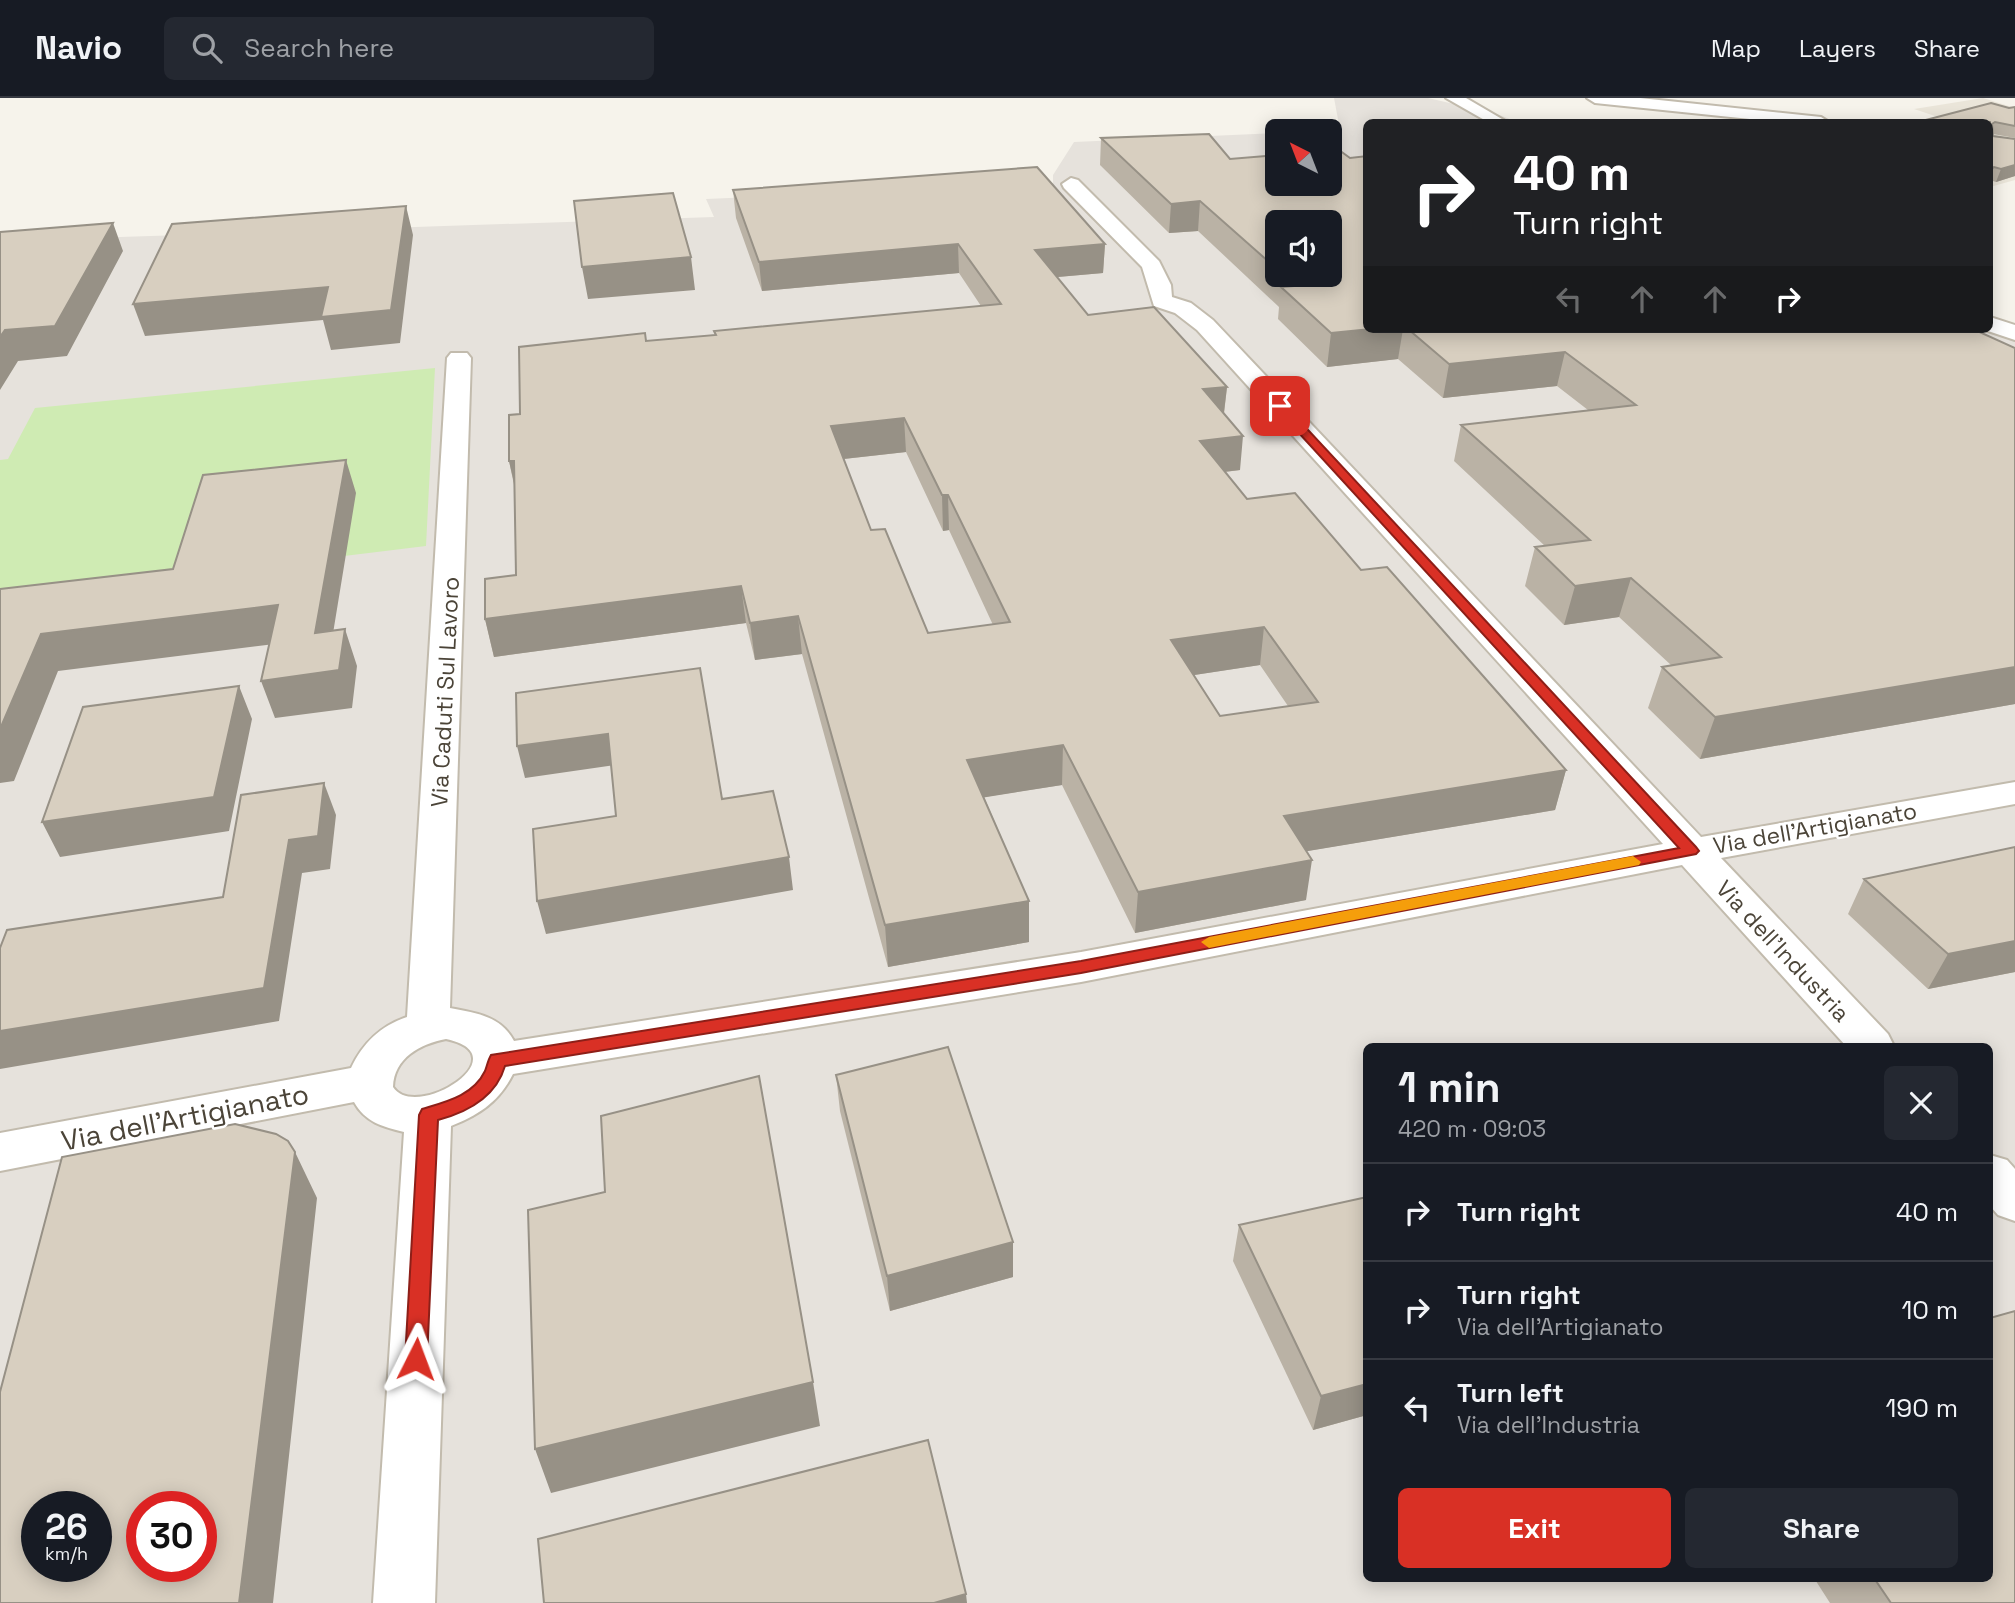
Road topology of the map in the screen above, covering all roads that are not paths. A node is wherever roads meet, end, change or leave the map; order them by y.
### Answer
1 (1454, 98) edge
2 (1595, 98) edge
3 (1493, 119) edge
4 (1793, 119) edge
5 (1071, 184) dead end
6 (1993, 325) edge
7 (2015, 333) edge
8 (459, 358) dead end
9 (2015, 793) edge
10 (1691, 851) junction
11 (428, 1026) junction
12 (1869, 1043) edge
13 (498, 1060) junction
14 (369, 1082) junction
15 (429, 1115) junction
16 (0, 1152) edge
17 (1993, 1177) edge
18 (2015, 1201) edge
19 (404, 1603) edge

1 - 3 street
2 - 4 street
5 - 10 street, Via dell’Industria
6 - 7 street
8 - 11 street, Via Caduti Sul Lavoro
9 - 10 street, Via dell'Artigianato
10 - 12 street, Via dell’Industria
10 - 13 street, Via dell'Artigianato
11 - 13 street
11 - 14 street
13 - 15 street
14 - 15 street
14 - 16 street, Via dell'Artigianato
15 - 19 street
17 - 18 street

